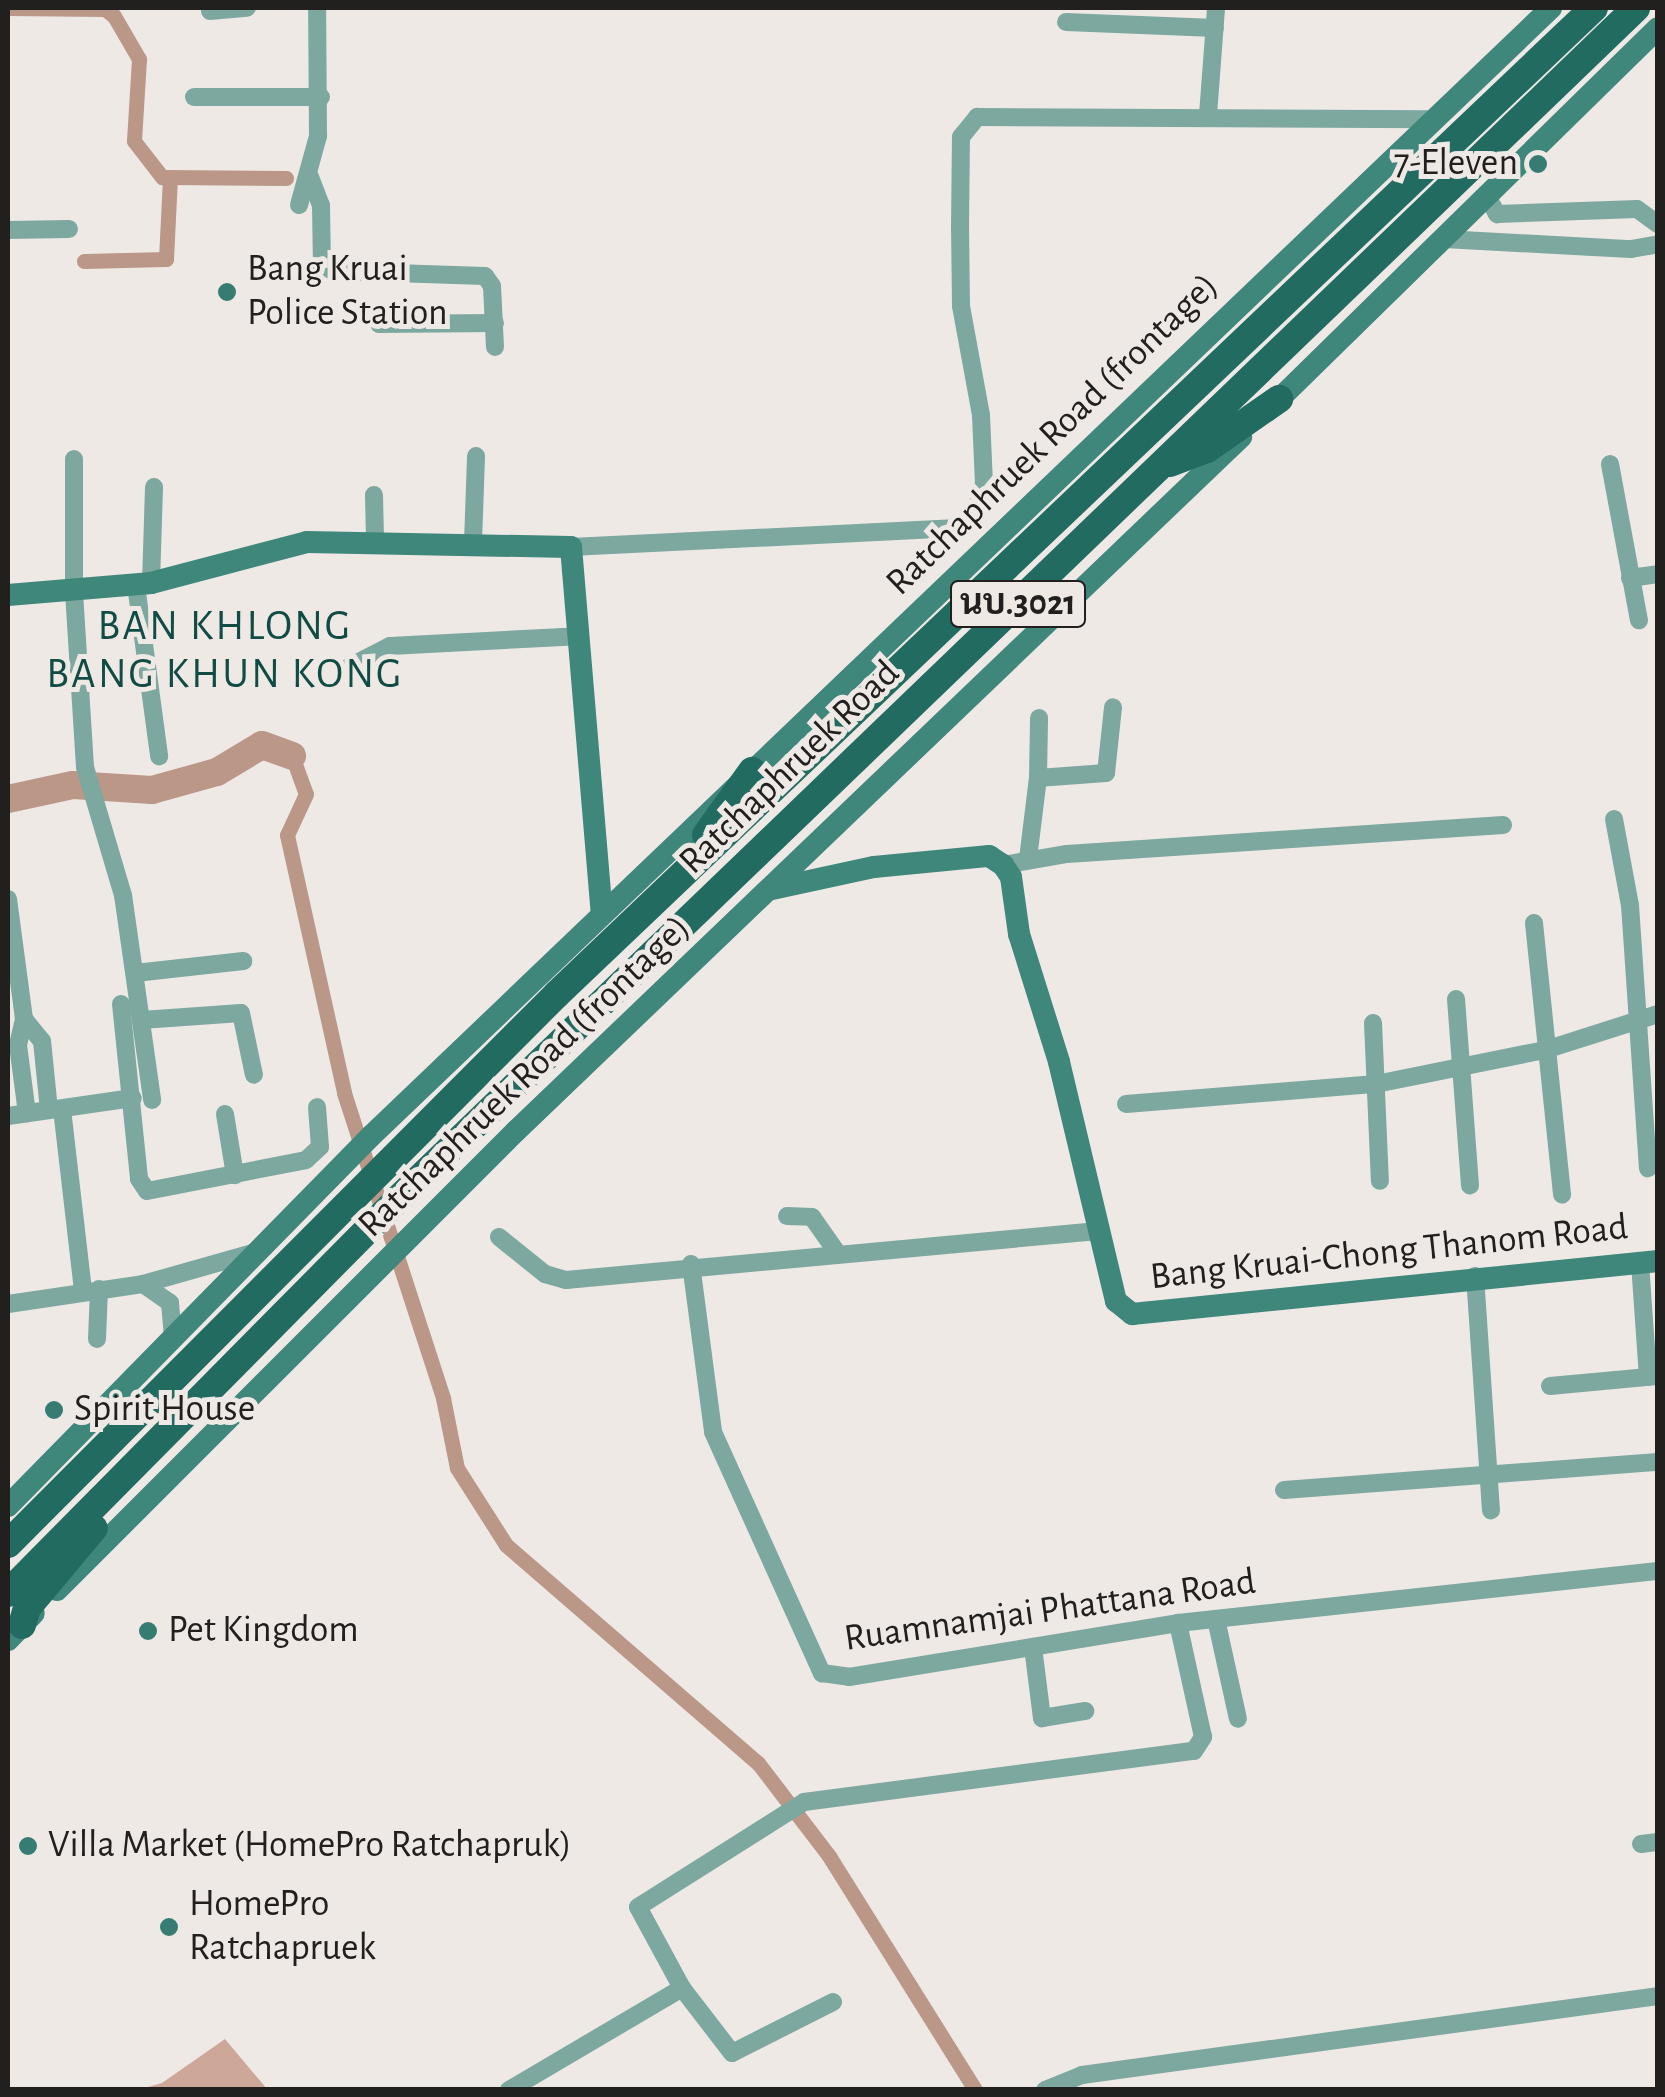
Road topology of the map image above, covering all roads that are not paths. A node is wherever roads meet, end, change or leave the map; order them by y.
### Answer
1 (247, 8) edge
2 (317, 8) edge
3 (1216, 8) edge
4 (1551, 8) edge
5 (1594, 8) edge
6 (1636, 8) edge
7 (210, 11) dead end
8 (1066, 22) dead end
9 (1214, 28) junction
10 (1658, 28) edge
11 (194, 96) dead end
12 (321, 101) junction
13 (240, 107) dead end
14 (1208, 114) junction
15 (1430, 119) junction
16 (310, 176) junction
17 (1488, 196) junction
18 (299, 205) dead end
19 (1658, 224) edge
20 (69, 228) dead end
21 (8, 230) edge
22 (1444, 239) junction
23 (1658, 244) edge
24 (495, 322) junction
25 (378, 324) dead end
26 (495, 347) dead end
27 (1278, 399) junction
28 (476, 456) dead end
29 (74, 458) dead end
30 (1164, 464) junction
31 (1610, 464) dead end
32 (154, 487) dead end
33 (374, 496) dead end
34 (375, 540) junction
35 (473, 543) junction
36 (571, 547) junction
37 (1658, 574) edge
38 (1630, 578) junction
39 (144, 584) junction
40 (74, 592) junction
41 (8, 595) edge
42 (1638, 620) dead end
43 (578, 636) junction
44 (349, 667) dead end
45 (1113, 708) dead end
46 (1040, 718) dead end
47 (159, 756) dead end
48 (752, 771) junction
49 (1038, 778) junction
50 (1614, 819) dead end
51 (1503, 825) dead end
52 (825, 836) junction
53 (1028, 859) junction
54 (1003, 866) junction
55 (874, 867) junction
56 (667, 889) junction
57 (769, 889) junction
58 (8, 899) edge
59 (602, 913) junction
60 (1534, 924) dead end
61 (243, 960) dead end
62 (135, 973) junction
63 (1456, 999) dead end
64 (122, 1004) dead end
65 (1658, 1014) edge
66 (24, 1019) junction
67 (142, 1020) junction
68 (1638, 1021) junction
69 (1373, 1024) dead end
70 (1545, 1050) junction
71 (1458, 1066) junction
72 (254, 1075) dead end
73 (1376, 1084) junction
74 (133, 1098) junction
75 (152, 1100) dead end
76 (1126, 1104) dead end
77 (318, 1106) dead end
78 (56, 1109) junction
79 (17, 1114) edge
80 (225, 1114) dead end
81 (1648, 1168) dead end
82 (235, 1175) junction
83 (1380, 1181) dead end
84 (1470, 1185) dead end
85 (1562, 1195) dead end
86 (787, 1216) dead end
87 (1098, 1231) junction
88 (499, 1238) dead end
89 (836, 1250) junction
90 (256, 1252) junction
91 (1649, 1262) edge
92 (692, 1264) junction
93 (1475, 1276) junction
94 (143, 1284) junction
95 (91, 1290) junction
96 (8, 1304) edge
97 (173, 1337) junction
98 (96, 1340) dead end
99 (1653, 1376) edge
100 (1550, 1386) dead end
101 (1658, 1462) edge
102 (1488, 1473) junction
103 (1284, 1490) dead end
104 (100, 1498) junction
105 (8, 1506) edge
106 (1491, 1510) dead end
107 (8, 1544) edge
108 (1658, 1572) edge
109 (8, 1593) edge
110 (1216, 1619) junction
111 (1178, 1622) junction
112 (15, 1632) edge
113 (1033, 1647) junction
114 (1085, 1711) dead end
115 (1238, 1719) dead end
116 (682, 1988) junction
117 (1658, 1996) edge
118 (833, 2002) dead end
119 (510, 2090) edge
120 (1045, 2090) edge

1 - 7 street
2 - 12 street
3 - 9 street
4 - 15 main road, Ratchaphruek Road (frontage) / นบ.3021
5 - 56 main road, Ratchaphruek Road / นบ.3021
6 - 30 main road, Ratchaphruek Road / นบ.3021
8 - 9 street
9 - 14 street
10 - 17 main road, Ratchaphruek Road (frontage) / นบ.3021
11 - 12 street
12 - 13 street
12 - 16 street
14 - 15 street
14 - 36 street
15 - 48 main road, Ratchaphruek Road (frontage) / นบ.3021
16 - 18 street
16 - 24 street
17 - 19 street
17 - 22 main road, Ratchaphruek Road (frontage) / นบ.3021
20 - 21 street
22 - 23 street
22 - 27 main road, Ratchaphruek Road (frontage) / นบ.3021
24 - 25 street
24 - 26 street
27 - 30 main road
27 - 52 main road, Ratchaphruek Road (frontage) / นบ.3021
28 - 35 street
29 - 40 street
30 - 104 main road, Ratchaphruek Road / นบ.3021
31 - 38 street
32 - 39 street
33 - 34 street
34 - 35 main road
34 - 39 main road
35 - 36 main road
36 - 43 main road
37 - 38 street
38 - 42 street
39 - 40 main road
39 - 47 street
40 - 41 main road
40 - 62 street
43 - 44 street
43 - 59 main road
45 - 49 street
46 - 49 street
48 - 56 main road
48 - 59 main road, Ratchaphruek Road (frontage) / นบ.3021
49 - 53 street
50 - 68 street
51 - 53 street
52 - 55 main road
52 - 57 main road, Ratchaphruek Road (frontage) / นบ.3021
53 - 54 street
54 - 55 main road
54 - 87 main road, Bang Kruai-Chong Thanom Road
55 - 57 main road
56 - 107 main road, Ratchaphruek Road / นบ.3021
57 - 112 main road, Ratchaphruek Road (frontage) / นบ.3021
58 - 66 street
59 - 90 main road, Ratchaphruek Road (frontage) / นบ.3021
60 - 70 street
61 - 62 street
62 - 67 street
63 - 71 street
64 - 74 street
65 - 68 street
66 - 78 street
66 - 79 street
67 - 72 street
67 - 75 street
68 - 70 street
68 - 81 street
69 - 73 street
70 - 71 street
70 - 85 street
71 - 73 street
71 - 84 street
73 - 76 street
73 - 83 street
74 - 78 street
74 - 82 street
77 - 82 street
78 - 79 street
78 - 95 street
80 - 82 street
86 - 89 street
87 - 89 street
87 - 93 main road, Bang Kruai-Chong Thanom Road
88 - 92 street
89 - 92 street
90 - 94 street
90 - 97 main road, Ratchaphruek Road (frontage) / นบ.3021
91 - 93 main road, Bang Kruai-Chong Thanom Road
91 - 99 street
92 - 113 street, Ruamnamjai Phattana Road
93 - 102 street
94 - 95 street
94 - 97 street
95 - 96 street
95 - 98 street
97 - 105 main road, Ratchaphruek Road (frontage) / นบ.3021
99 - 100 street
101 - 102 street
102 - 103 street
102 - 106 street
104 - 109 main road, Ratchaphruek Road / นบ.3021
104 - 112 main road
108 - 110 street, Ruamnamjai Phattana Road
110 - 111 street, Ruamnamjai Phattana Road
110 - 115 street
111 - 113 street, Ruamnamjai Phattana Road
111 - 116 street
113 - 114 street
116 - 118 street
116 - 119 street
117 - 120 street

